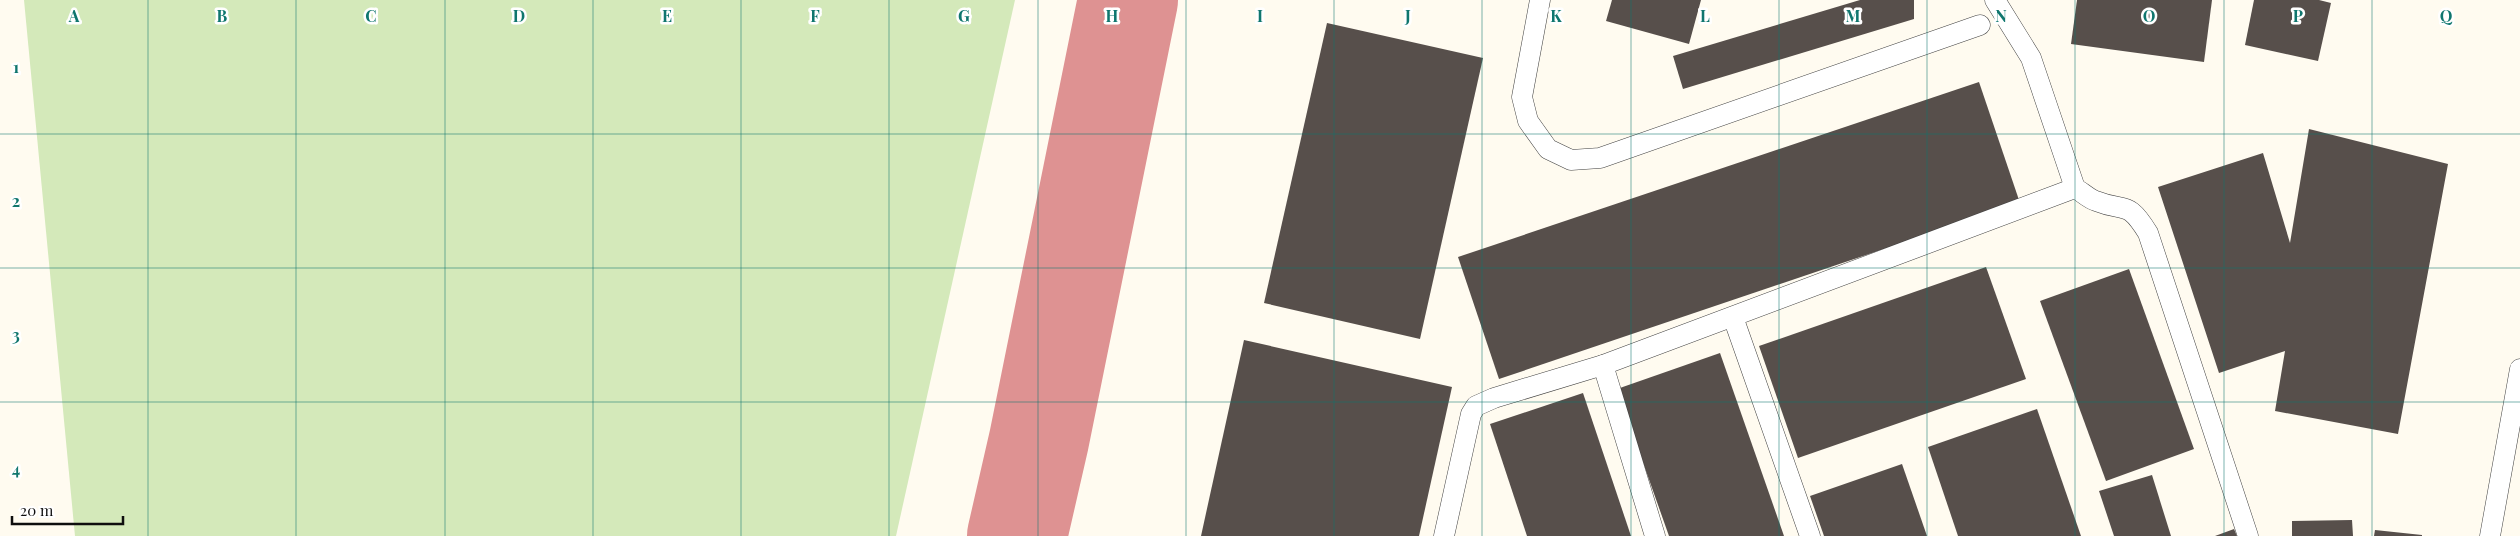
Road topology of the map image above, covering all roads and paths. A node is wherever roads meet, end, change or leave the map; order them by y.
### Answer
1 (1540, 0) edge
2 (1995, 0) edge
3 (1980, 25) dead end
4 (2075, 188) junction
5 (1733, 317) junction
6 (1603, 366) junction
7 (2520, 369) edge
8 (1444, 536) edge
9 (1655, 536) edge
10 (1810, 536) edge
11 (2248, 536) edge
12 (2490, 536) edge

1 - 3 lane
2 - 4 lane
4 - 5 lane
4 - 11 lane
5 - 6 lane
5 - 10 lane
6 - 8 lane
6 - 9 lane
7 - 12 lane

